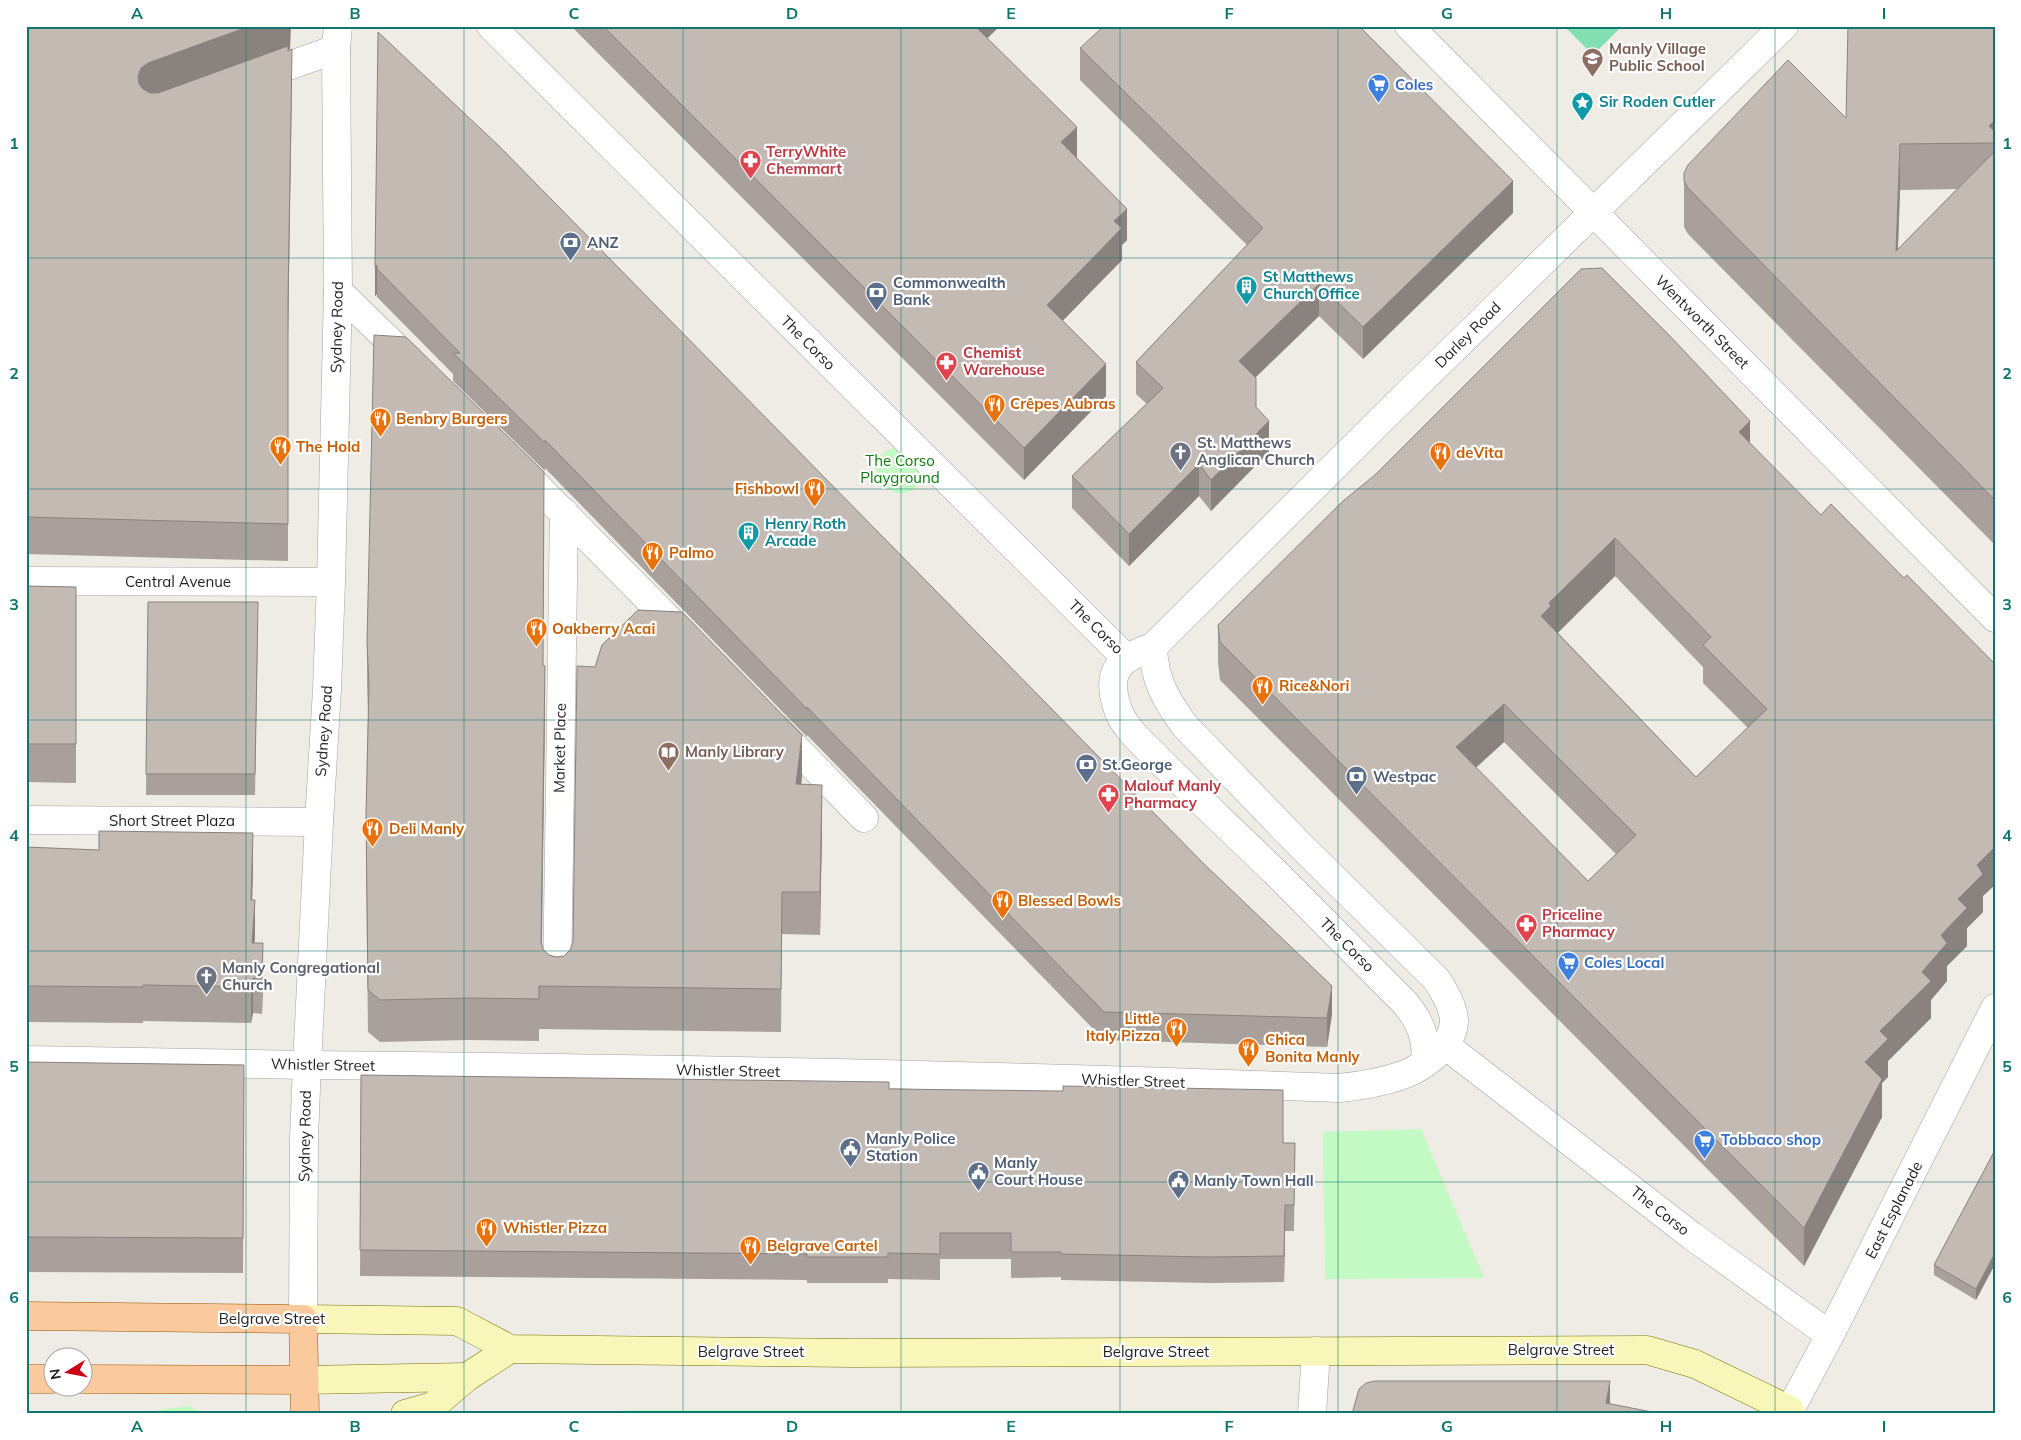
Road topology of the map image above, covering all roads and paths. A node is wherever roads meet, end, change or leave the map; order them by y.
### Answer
1 (490, 26) edge
2 (1409, 26) edge
3 (1784, 26) edge
4 (337, 38) edge
5 (237, 84) edge
6 (1594, 214) junction
7 (338, 291) junction
8 (430, 381) edge
9 (500, 450) edge
10 (564, 512) junction
11 (26, 581) edge
12 (331, 582) junction
13 (1995, 618) edge
14 (1154, 647) junction
15 (705, 656) edge
16 (1126, 658) junction
17 (759, 711) edge
18 (864, 818) dead end
19 (26, 820) edge
20 (318, 822) junction
21 (557, 984) edge
22 (1995, 1008) edge
23 (1445, 1045) junction
24 (26, 1060) edge
25 (1425, 1063) junction
26 (307, 1066) junction
27 (26, 1316) edge
28 (303, 1319) junction
29 (1830, 1335) junction
30 (510, 1349) junction
31 (1316, 1351) junction
32 (467, 1377) junction
33 (26, 1379) edge
34 (42, 1379) edge
35 (92, 1380) edge
36 (304, 1380) junction
37 (1789, 1412) edge
38 (305, 1414) edge
39 (405, 1414) edge
40 (1312, 1414) edge

1 - 16 street, The Corso
2 - 6 street, Wentworth Street
3 - 6 street, Darley Road
4 - 5 street, Sydney Road
4 - 7 street, Sydney Road
6 - 13 street, Wentworth Street
6 - 14 street, Darley Road
7 - 8 street
7 - 12 street, Sydney Road
9 - 10 street
10 - 15 street
10 - 21 street, Market Place
11 - 12 street, Central Avenue
12 - 20 street, Sydney Road
14 - 16 street, The Corso
14 - 23 street
16 - 25 street, The Corso
17 - 18 street
19 - 20 street, Short Street Plaza
20 - 26 street, Sydney Road
22 - 29 street, East Esplanade
23 - 25 street
23 - 29 street, The Corso
24 - 26 street, Whistler Street
25 - 26 street, Whistler Street
26 - 28 street, Sydney Road
27 - 28 main road, Belgrave Street
28 - 30 main road, Belgrave Street
28 - 36 main road, Sydney Road
29 - 37 street, East Esplanade
30 - 31 main road, Belgrave Street
30 - 32 main road
31 - 37 main road, Belgrave Street
31 - 40 street
32 - 36 main road
32 - 39 main road
33 - 34 main road
35 - 36 main road
36 - 38 main road, Sydney Road

